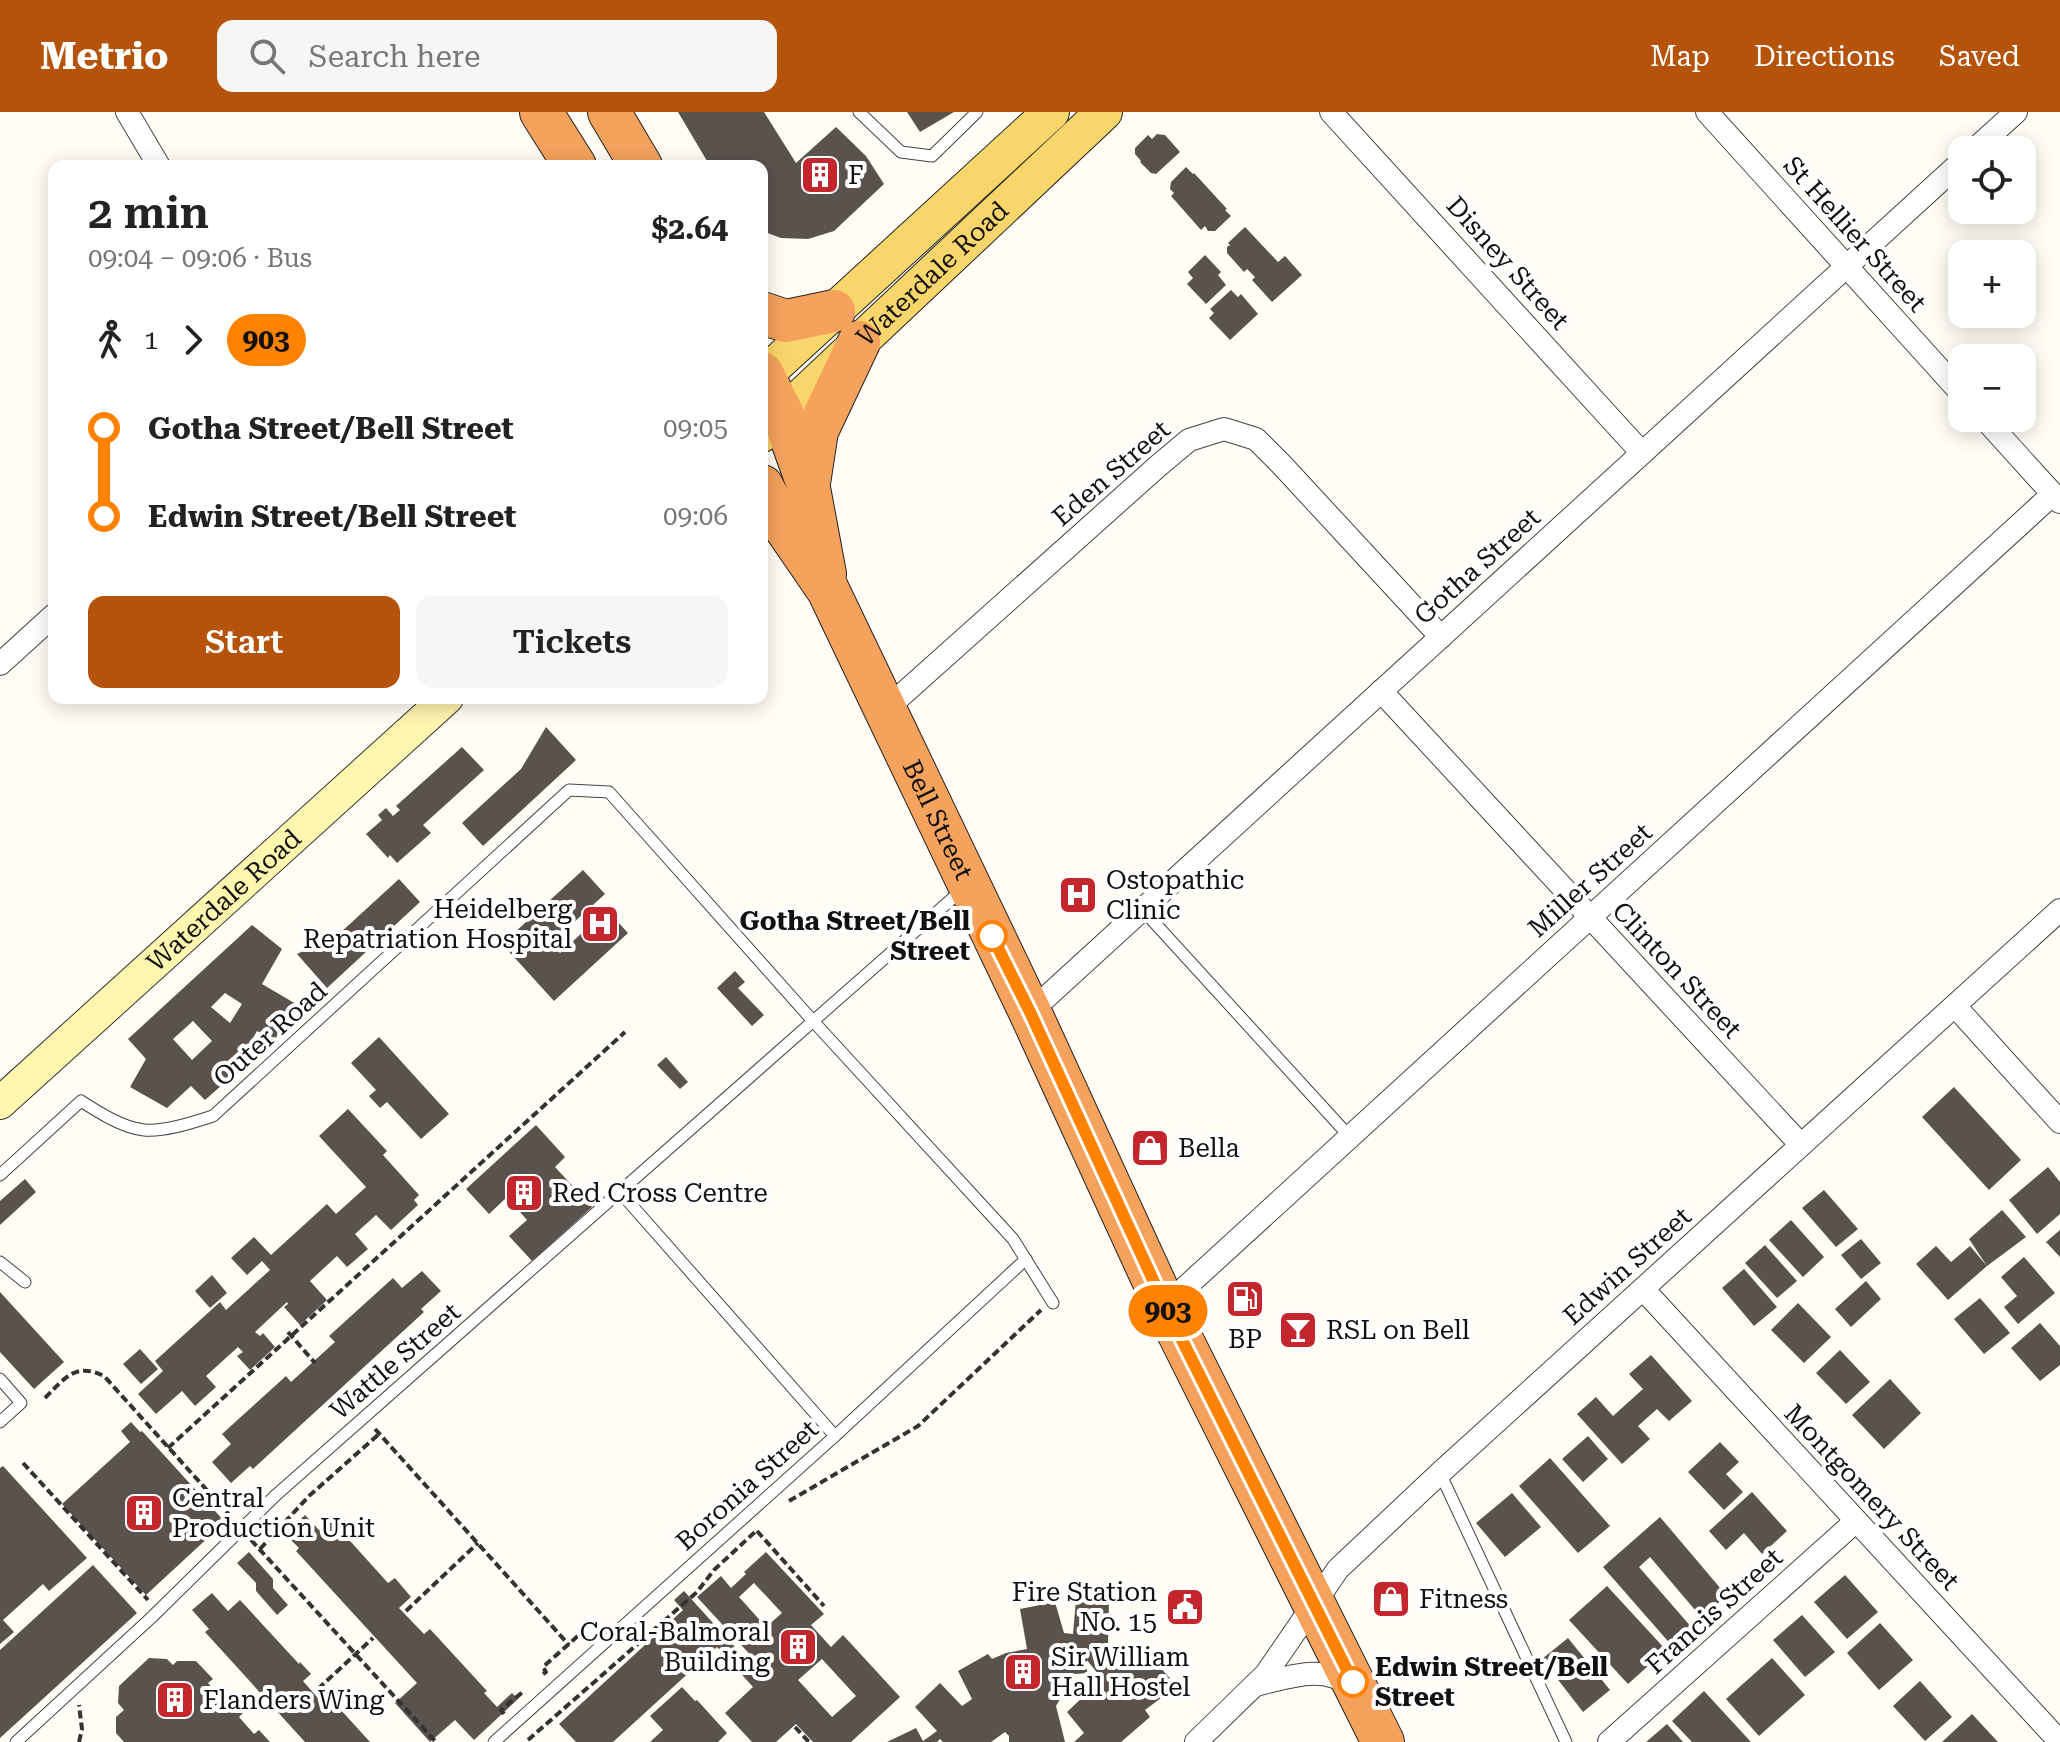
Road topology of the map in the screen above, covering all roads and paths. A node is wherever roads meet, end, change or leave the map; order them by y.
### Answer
1 (127, 112) edge
2 (541, 112) edge
3 (609, 112) edge
4 (859, 112) edge
5 (977, 112) edge
6 (1051, 112) edge
7 (1104, 112) edge
8 (1331, 112) edge
9 (1707, 112) edge
10 (2016, 112) edge
11 (1989, 136) edge
12 (155, 160) edge
13 (571, 160) edge
14 (637, 160) edge
15 (1948, 174) edge
16 (1847, 266) junction
17 (768, 315) edge
18 (846, 327) junction
19 (768, 372) edge
20 (1948, 378) edge
21 (768, 404) edge
22 (772, 424) edge
23 (1997, 432) edge
24 (1642, 453) junction
25 (809, 488) junction
26 (2057, 498) edge
27 (768, 507) edge
28 (828, 590) junction
29 (48, 620) edge
30 (1441, 637) junction
31 (1, 662) edge
32 (1381, 691) junction
33 (440, 704) edge
34 (885, 710) junction
35 (967, 885) junction
36 (1142, 909) junction
37 (2060, 910) edge
38 (1590, 918) junction
39 (1955, 1006) junction
40 (1030, 1012) junction
41 (813, 1021) junction
42 (625, 1032) dead end
43 (0, 1103) edge
44 (2060, 1122) edge
45 (1350, 1137) junction
46 (1801, 1145) junction
47 (0, 1175) edge
48 (620, 1192) junction
49 (1026, 1259) junction
50 (0, 1262) edge
51 (25, 1282) dead end
52 (1643, 1289) junction
53 (1046, 1291) junction
54 (1053, 1303) dead end
55 (1165, 1306) junction
56 (289, 1334) junction
57 (315, 1363) dead end
58 (0, 1379) edge
59 (343, 1394) dead end
60 (364, 1417) junction
61 (0, 1422) edge
62 (379, 1434) junction
63 (835, 1436) junction
64 (168, 1448) dead end
65 (23, 1463) dead end
66 (1440, 1473) junction
67 (779, 1510) dead end
68 (1856, 1521) junction
69 (478, 1543) junction
70 (260, 1549) dead end
71 (148, 1600) dead end
72 (1315, 1605) junction
73 (824, 1606) dead end
74 (406, 1611) dead end
75 (579, 1635) dead end
76 (373, 1638) dead end
77 (569, 1645) junction
78 (535, 1681) dead end
79 (1255, 1685) junction
80 (318, 1689) dead end
81 (71, 1691) junction
82 (523, 1691) dead end
83 (1358, 1692) junction
84 (501, 1710) dead end
85 (795, 1727) dead end
86 (528, 1740) dead end
87 (16, 1742) edge
88 (79, 1742) edge
89 (494, 1742) edge
90 (809, 1742) edge
91 (1196, 1742) edge
92 (1383, 1742) edge
93 (1566, 1742) edge
94 (1609, 1742) edge
95 (2060, 1742) edge

1 - 12 street
2 - 13 highway
3 - 14 highway
4 - 5 lane
6 - 18 main road, Waterdale Road
7 - 18 main road, Waterdale Road
8 - 24 street, Disney Street
9 - 16 street, St Hellier Street
10 - 11 street
15 - 16 street, Gotha Street
16 - 20 street, St Hellier Street
16 - 24 street, Gotha Street
17 - 18 highway
18 - 19 main road, Waterdale Road
18 - 22 main road, Waterdale Road
18 - 25 highway
21 - 22 highway, Bell Street
22 - 25 highway, Bell Street
23 - 26 street
24 - 30 street, Gotha Street
25 - 28 highway, Bell Street
26 - 38 street, Miller Street
27 - 28 highway, Bell Street
28 - 34 highway, Bell Street
29 - 31 street
30 - 32 street, Gotha Street
30 - 34 street, Eden Street
32 - 36 street, Gotha Street
32 - 38 street, Clinton Street
33 - 43 street, Waterdale Road
34 - 35 highway, Bell Street
35 - 40 highway, Bell Street
35 - 41 lane, Wattle Street
36 - 40 street, Gotha Street
36 - 45 lane
37 - 39 street, Edwin Street
38 - 45 street, Miller Street
38 - 46 street, Clinton Street
39 - 44 street
39 - 46 street, Edwin Street
40 - 55 highway, Bell Street
41 - 47 lane, Outer Road
41 - 48 lane, Wattle Street
41 - 49 lane
42 - 56 path
45 - 55 street, Miller Street
46 - 52 street, Edwin Street
48 - 60 lane, Wattle Street
48 - 63 lane
49 - 53 lane
49 - 63 lane, Boronia Street
50 - 51 lane
52 - 66 street, Edwin Street
52 - 68 street, Montgomery Street
53 - 54 lane
53 - 67 path
55 - 72 highway, Bell Street
56 - 57 path
56 - 64 path
58 - 61 lane
59 - 60 path
60 - 62 path
60 - 81 lane, Wattle Street
62 - 69 path
62 - 70 path
63 - 89 lane, Boronia Street
65 - 71 path
66 - 72 street, Edwin Street
66 - 93 lane
68 - 94 street, Francis Street
68 - 95 street, Montgomery Street
69 - 74 path
69 - 77 path
72 - 79 street, Edwin Street
72 - 83 highway, Bell Street
73 - 86 path
75 - 77 path
76 - 80 path
77 - 78 path
79 - 83 street
79 - 91 street, Edwin Street
81 - 87 lane, Wattle Street
81 - 88 path
82 - 84 path
83 - 92 highway, Bell Street
85 - 90 path

